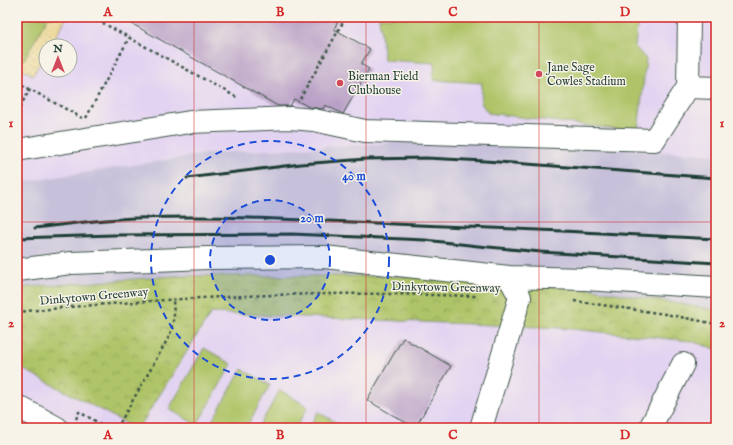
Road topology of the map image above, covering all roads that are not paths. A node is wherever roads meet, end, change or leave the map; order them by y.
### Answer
1 (689, 17) edge
2 (688, 87) junction
3 (716, 88) edge
4 (17, 150) edge
5 (17, 270) edge
6 (510, 277) junction
7 (716, 287) edge
8 (683, 364) dead end
9 (17, 406) edge
10 (58, 428) edge
11 (481, 428) edge
12 (650, 428) edge

1 - 2 street
2 - 3 street
2 - 4 street
5 - 6 street
6 - 7 street
6 - 11 street
8 - 12 street
9 - 10 street

